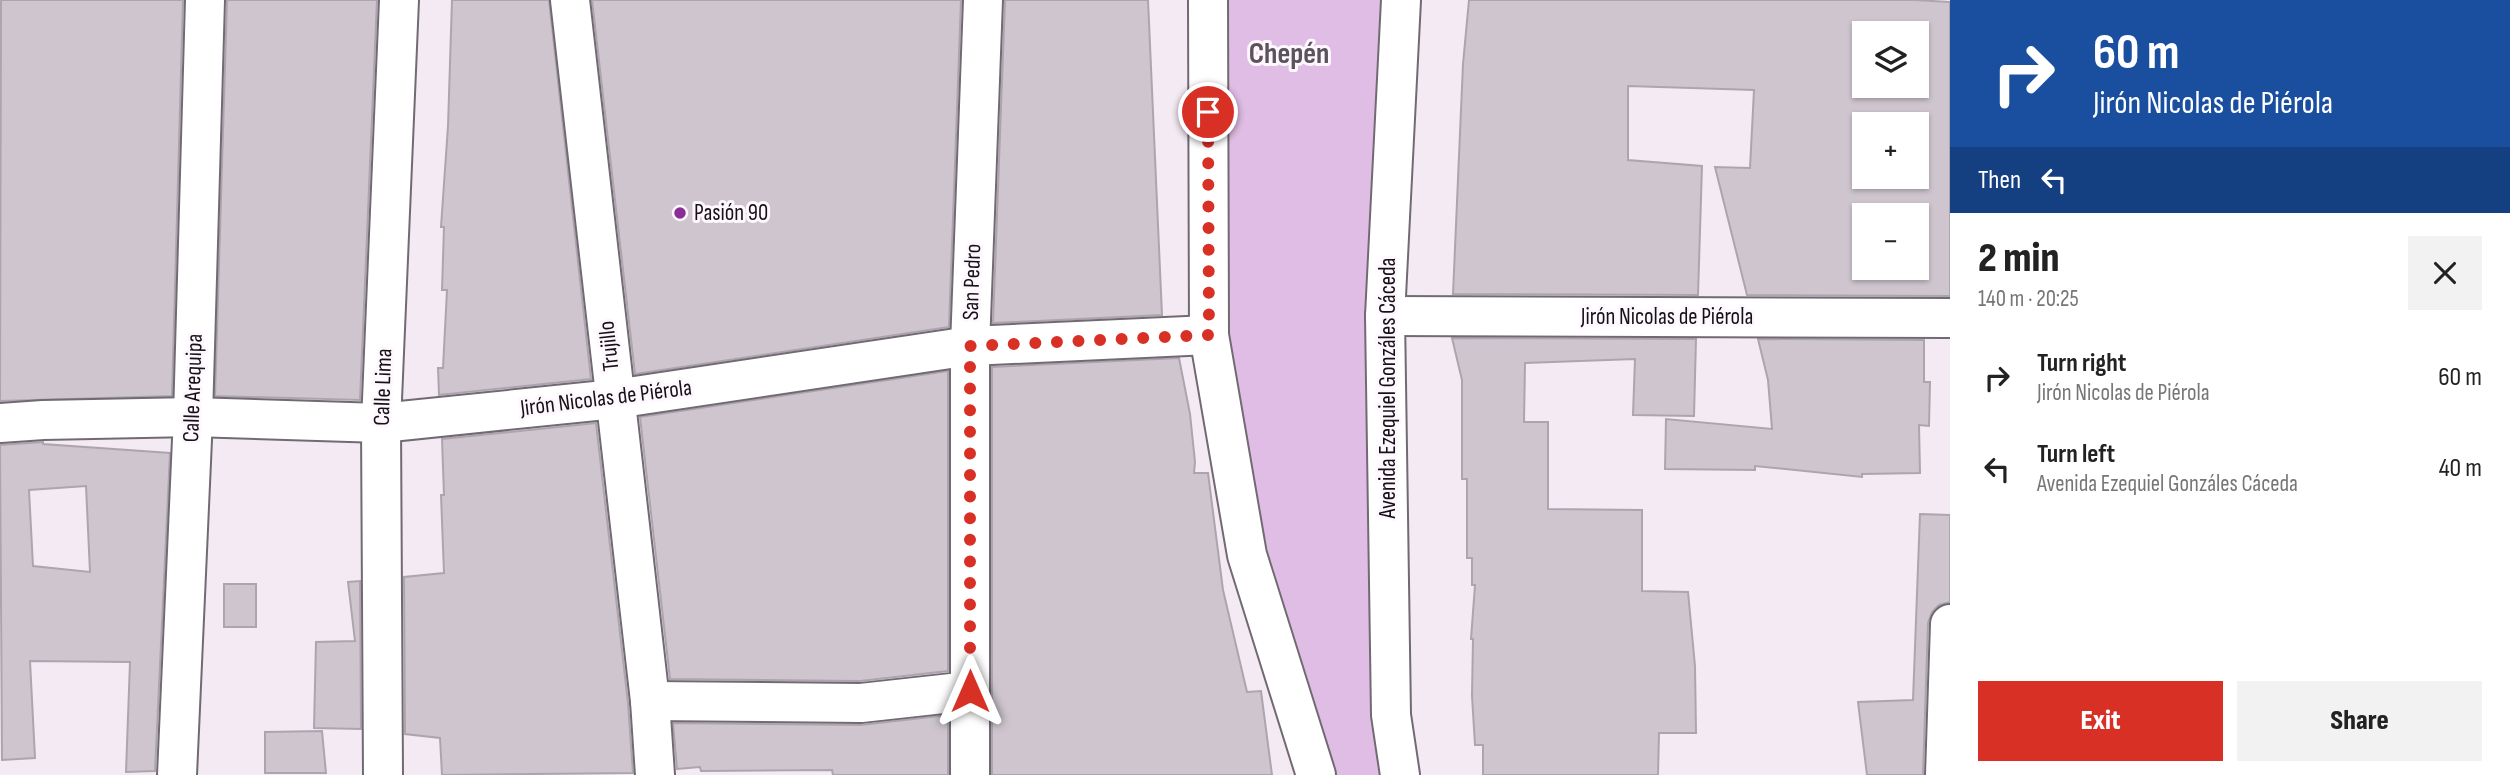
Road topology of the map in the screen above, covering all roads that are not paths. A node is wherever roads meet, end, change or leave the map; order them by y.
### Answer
1 (205, 0) edge
2 (398, 0) edge
3 (570, 0) edge
4 (983, 0) edge
5 (1208, 0) edge
6 (1401, 0) edge
7 (1385, 316) junction
8 (1950, 318) edge
9 (1209, 335) junction
10 (970, 346) junction
11 (615, 399) junction
12 (193, 417) junction
13 (0, 423) edge
14 (381, 423) junction
15 (1950, 624) edge
16 (970, 691) junction
17 (650, 701) junction
18 (177, 775) edge
19 (383, 775) edge
20 (655, 775) edge
21 (970, 775) edge
22 (1316, 775) edge
23 (1399, 775) edge
24 (1945, 775) edge

1 - 12 street, Calle Arequipa
2 - 14 street, Calle Lima
3 - 11 street, Trujillo
4 - 10 street, San Pedro
5 - 9 street
6 - 7 street, Avenida Ezequiel Gonzáles Cáceda
7 - 8 street, Jirón Nicolas de Piérola
7 - 23 street, Avenida Ezequiel Gonzáles Cáceda
9 - 10 street, Jirón Nicolas de Piérola
9 - 22 street
10 - 11 street, Jirón Nicolas de Piérola
10 - 16 street, San Pedro
11 - 14 street, Jirón Nicolas de Piérola
11 - 17 street, Trujillo
12 - 13 street, Jirón Nicolas de Piérola
12 - 14 street, Jirón Nicolas de Piérola
12 - 18 street, Calle Arequipa
14 - 19 street, Calle Lima
15 - 24 street
16 - 17 street
16 - 21 street, San Pedro
17 - 20 street, Trujillo

